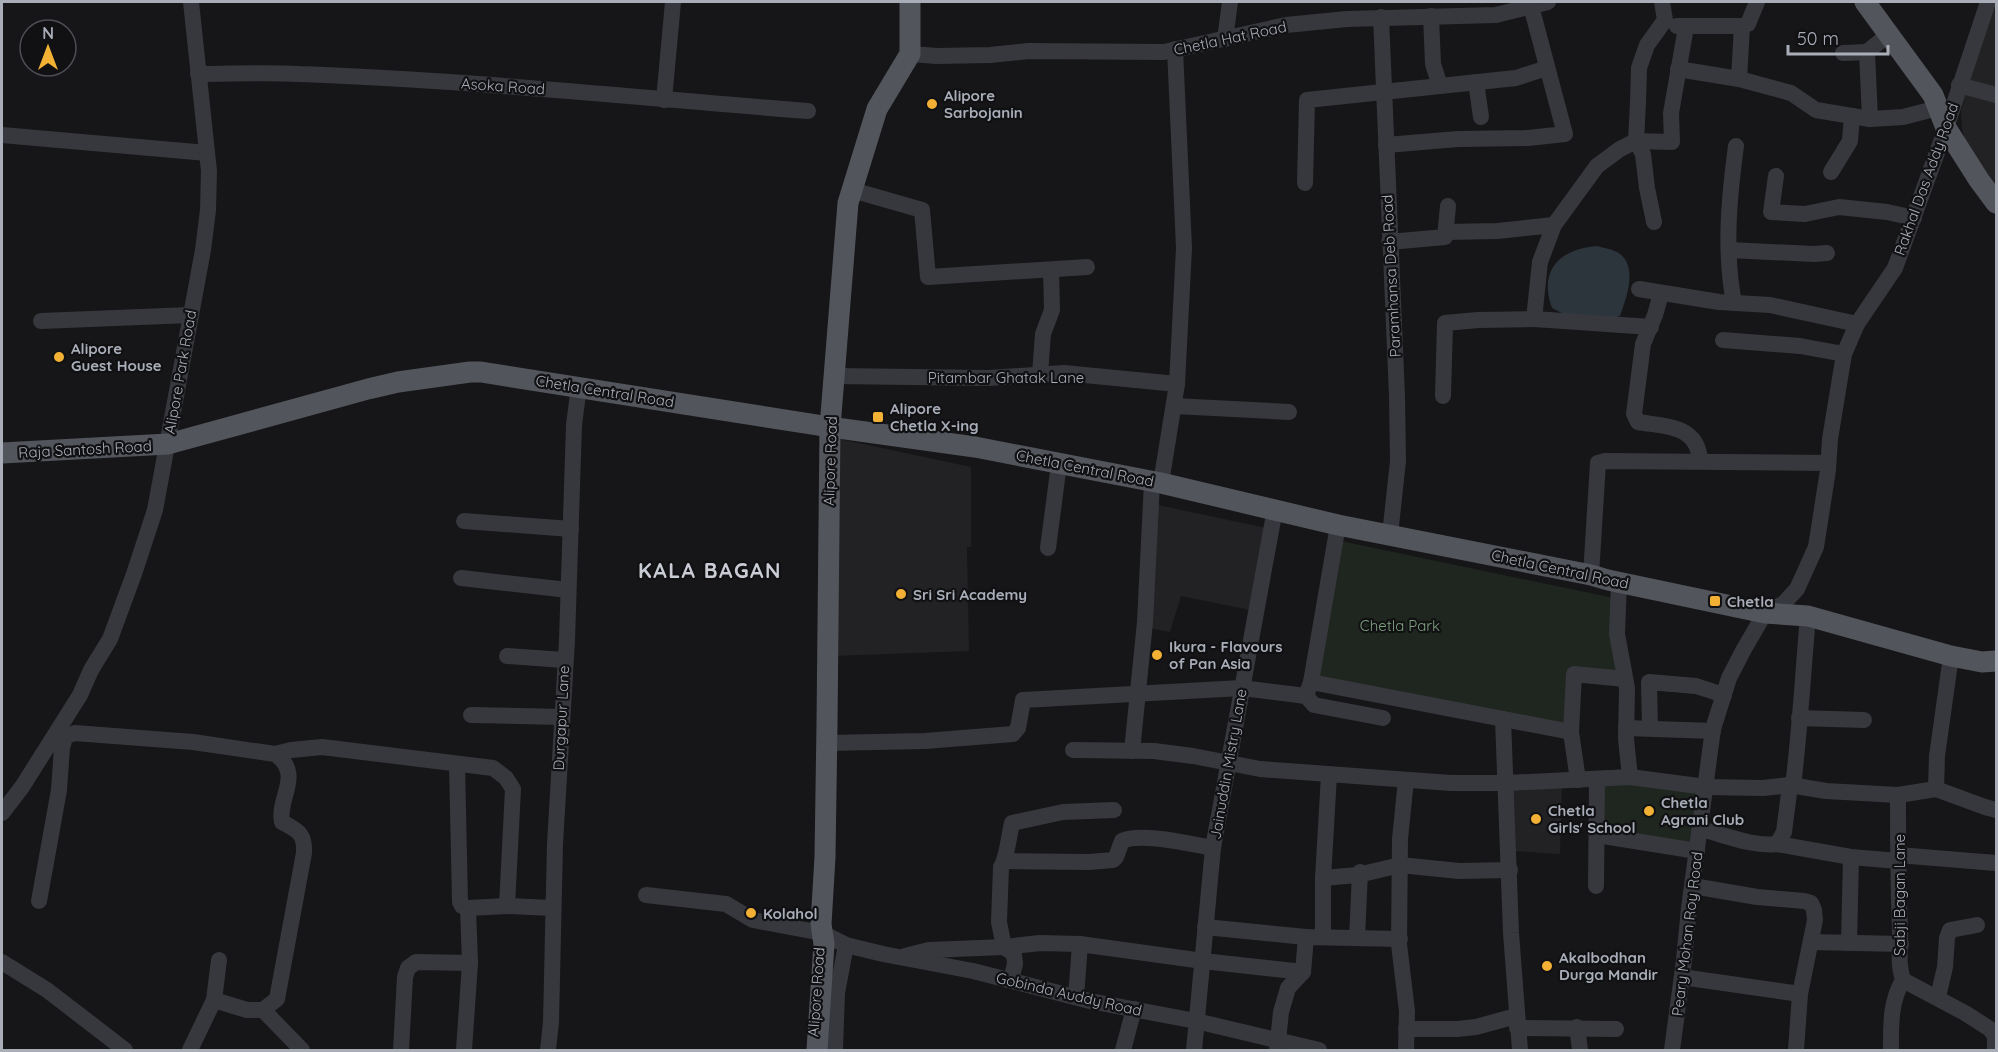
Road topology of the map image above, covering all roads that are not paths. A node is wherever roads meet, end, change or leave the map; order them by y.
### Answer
1 (190, 2) edge
2 (673, 2) edge
3 (910, 2) edge
4 (1230, 2) edge
5 (1548, 2) edge
6 (1662, 2) edge
7 (1757, 2) edge
8 (1865, 2) edge
9 (1988, 2) edge
10 (1512, 6) edge
11 (1531, 6) junction
12 (1448, 9) edge
13 (1362, 10) edge
14 (1431, 16) junction
15 (1381, 17) junction
16 (1664, 24) junction
17 (1742, 26) junction
18 (1686, 27) junction
19 (1889, 34) junction
20 (1225, 39) junction
21 (1175, 49) junction
22 (1867, 52) junction
23 (1843, 53) dead end
24 (910, 54) junction
25 (1547, 68) junction
26 (1678, 69) junction
27 (198, 74) junction
28 (1739, 79) junction
29 (1476, 82) junction
30 (1959, 85) junction
31 (1440, 86) junction
32 (1384, 93) junction
33 (1996, 94) edge
34 (664, 100) junction
35 (1938, 108) junction
36 (808, 111) dead end
37 (1852, 116) junction
38 (1481, 117) dead end
39 (1870, 119) junction
40 (1946, 128) junction
41 (2, 135) edge
42 (1636, 141) junction
43 (1386, 145) junction
44 (1736, 146) dead end
45 (207, 153) junction
46 (1831, 172) dead end
47 (1776, 176) dead end
48 (1305, 183) dead end
49 (852, 190) junction
50 (1996, 203) edge
51 (1448, 206) dead end
52 (1914, 218) junction
53 (1654, 222) dead end
54 (1554, 225) junction
55 (1446, 232) junction
56 (1389, 242) junction
57 (1729, 250) junction
58 (1827, 253) dead end
59 (1087, 267) dead end
60 (1051, 270) junction
61 (1640, 289) dead end
62 (1660, 294) junction
63 (1734, 303) junction
64 (190, 315) junction
65 (1534, 319) junction
66 (40, 321) dead end
67 (1857, 324) junction
68 (1651, 327) junction
69 (1723, 340) dead end
70 (1844, 354) junction
71 (1040, 374) junction
72 (835, 376) junction
73 (1178, 384) junction
74 (579, 386) junction
75 (1443, 396) dead end
76 (1174, 406) junction
77 (1289, 412) dead end
78 (830, 427) junction
79 (168, 444) junction
80 (2, 453) edge
81 (1700, 460) junction
82 (1828, 463) junction
83 (1059, 464) junction
84 (1157, 483) junction
85 (1275, 509) junction
86 (464, 521) dead end
87 (1338, 525) junction
88 (571, 529) junction
89 (1390, 535) junction
90 (1048, 548) dead end
91 (1591, 575) junction
92 (461, 578) dead end
93 (1618, 582) junction
94 (568, 590) junction
95 (1765, 613) junction
96 (1808, 616) junction
97 (507, 656) dead end
98 (1951, 656) junction
99 (564, 660) junction
100 (1992, 666) edge
101 (1625, 679) junction
102 (1242, 688) junction
103 (1309, 689) junction
104 (1137, 694) junction
105 (1724, 695) junction
106 (471, 715) dead end
107 (562, 717) junction
108 (1383, 718) dead end
109 (1799, 718) junction
110 (1503, 719) junction
111 (1864, 720) dead end
112 (1626, 728) junction
113 (1650, 728) junction
114 (1713, 731) junction
115 (1571, 732) junction
116 (826, 743) junction
117 (1073, 750) dead end
118 (1132, 751) junction
119 (275, 754) junction
120 (458, 764) junction
121 (1228, 764) junction
122 (1329, 775) junction
123 (1629, 777) junction
124 (1598, 779) junction
125 (1406, 780) junction
126 (1578, 780) junction
127 (1507, 783) junction
128 (1792, 786) junction
129 (1706, 787) junction
130 (1936, 789) junction
131 (1898, 795) junction
132 (1114, 810) dead end
133 (1996, 810) edge
134 (2, 813) edge
135 (1701, 828) junction
136 (1597, 835) junction
137 (1777, 844) junction
138 (1213, 848) junction
139 (1697, 851) junction
140 (1851, 857) junction
141 (1898, 858) junction
142 (1005, 861) junction
143 (1996, 863) edge
144 (1400, 865) junction
145 (1510, 870) junction
146 (1358, 875) junction
147 (1323, 878) junction
148 (1596, 886) dead end
149 (1693, 886) junction
150 (646, 895) dead end
151 (39, 901) dead end
152 (507, 906) junction
153 (468, 908) junction
154 (553, 908) junction
155 (1977, 925) dead end
156 (1205, 927) junction
157 (1314, 937) junction
158 (1357, 938) junction
159 (1400, 939) junction
160 (821, 940) junction
161 (1811, 942) junction
162 (1849, 943) junction
163 (1080, 944) junction
164 (1900, 944) junction
165 (846, 945) junction
166 (1004, 947) junction
167 (902, 957) junction
168 (219, 960) dead end
169 (1203, 961) junction
170 (2, 962) edge
171 (471, 963) junction
172 (1303, 972) junction
173 (1682, 977) junction
174 (1011, 980) junction
175 (1903, 980) junction
176 (1800, 994) junction
177 (1076, 997) junction
178 (1938, 997) junction
179 (214, 1000) junction
180 (1134, 1009) junction
181 (263, 1010) junction
182 (1196, 1021) junction
183 (1517, 1022) junction
184 (1577, 1028) junction
185 (1406, 1029) junction
186 (1616, 1029) dead end
187 (1278, 1046) edge
188 (125, 1050) edge
189 (190, 1050) edge
190 (302, 1050) edge
191 (400, 1050) edge
192 (464, 1050) edge
193 (545, 1050) edge
194 (812, 1050) edge
195 (817, 1050) edge
196 (835, 1050) edge
197 (1123, 1050) edge
198 (1194, 1050) edge
199 (1319, 1050) edge
200 (1406, 1050) edge
201 (1520, 1050) edge
202 (1580, 1050) edge
203 (1672, 1050) edge
204 (1796, 1050) edge
205 (1891, 1050) edge
206 (1995, 1050) edge

1 - 27 street, Alipore Park Road
2 - 34 street
3 - 24 main road
4 - 20 street
5 - 11 street, Chetla Hat Road
6 - 16 street
7 - 17 street
8 - 19 main road
9 - 30 street, Rakhal Das Addy Road
10 - 11 street, Chetla Hat Road
10 - 12 street, Chetla Hat Road
11 - 25 street
12 - 14 street, Chetla Hat Road
13 - 15 street, Chetla Hat Road
13 - 20 street, Chetla Hat Road
14 - 15 street, Chetla Hat Road
14 - 31 street
15 - 32 street, Paramhansa Deb Road
16 - 18 street
16 - 42 street
17 - 18 street
17 - 28 street
18 - 26 street
19 - 22 street
19 - 35 main road
20 - 21 street, Chetla Hat Road
21 - 24 street, Chetla Hat Road
21 - 73 street
22 - 23 street
22 - 39 street
24 - 49 main road, Alipore Road
25 - 29 street
25 - 43 street
26 - 28 street
26 - 42 street
27 - 34 street, Asoka Road
27 - 45 street, Alipore Park Road
28 - 37 street
29 - 31 street
29 - 38 street
30 - 33 street
30 - 40 street, Rakhal Das Addy Road
31 - 32 street
32 - 43 street, Paramhansa Deb Road
32 - 48 street
34 - 36 street, Asoka Road
35 - 39 street
35 - 40 main road
37 - 39 street
37 - 46 street
40 - 50 main road
40 - 52 street, Rakhal Das Addy Road
41 - 45 street
42 - 53 street
42 - 54 street
43 - 56 street, Paramhansa Deb Road
44 - 57 street
45 - 64 street, Alipore Park Road
47 - 52 street
49 - 60 street
49 - 72 main road, Alipore Road
51 - 55 street
52 - 67 street, Rakhal Das Addy Road
54 - 55 street
54 - 65 street
55 - 56 street
56 - 89 street, Paramhansa Deb Road
57 - 58 street
57 - 63 street
59 - 60 street
60 - 71 street
61 - 62 street
62 - 63 street
62 - 68 street
63 - 67 street
64 - 66 street
64 - 79 street, Alipore Park Road
65 - 68 street
65 - 75 street
67 - 70 street, Rakhal Das Addy Road
68 - 81 street
69 - 70 street
70 - 82 street, Rakhal Das Addy Road
71 - 72 street, Pitambar Ghatak Lane
71 - 73 street, Pitambar Ghatak Lane
72 - 78 main road, Alipore Road
73 - 76 street
74 - 78 main road, Chetla Central Road
74 - 79 main road, Chetla Central Road
74 - 88 street, Durgapur Lane
76 - 77 street
76 - 84 street
78 - 83 main road, Chetla Central Road
78 - 116 main road, Alipore Road
79 - 80 main road, Raja Santosh Road
79 - 134 street, Alipore Park Road
81 - 82 street
81 - 91 street
82 - 95 street, Rakhal Das Addy Road
83 - 84 main road, Chetla Central Road
83 - 90 street
84 - 85 main road, Chetla Central Road
84 - 104 street
85 - 87 main road, Chetla Central Road
85 - 102 street, Jainuddin Mistry Lane
86 - 88 street
87 - 89 main road, Chetla Central Road
87 - 103 street
88 - 94 street, Durgapur Lane
89 - 91 main road, Chetla Central Road
91 - 93 main road, Chetla Central Road
92 - 94 street
93 - 95 main road, Chetla Central Road
93 - 101 street
94 - 99 street, Durgapur Lane
95 - 96 main road, Chetla Central Road
95 - 105 street, Peary Mohan Roy Road
96 - 98 main road, Chetla Central Road
96 - 109 street
97 - 99 street
98 - 100 main road, Chetla Central Road
98 - 130 street
99 - 107 street, Durgapur Lane
101 - 112 street
101 - 115 street
102 - 103 street
102 - 104 street
102 - 121 street, Jainuddin Mistry Lane
103 - 108 street
103 - 110 street
104 - 116 street
104 - 118 street
105 - 113 street
105 - 114 street, Peary Mohan Roy Road
106 - 107 street
107 - 154 street, Durgapur Lane
109 - 111 street
109 - 128 street
110 - 115 street
110 - 127 street
112 - 113 street
112 - 123 street
113 - 114 street
114 - 129 street, Peary Mohan Roy Road
115 - 126 street
116 - 160 main road, Alipore Road
117 - 118 street
118 - 121 street
119 - 120 street
119 - 151 street
119 - 181 street
120 - 152 street
120 - 153 street
121 - 122 street
121 - 138 street, Jainuddin Mistry Lane
122 - 125 street
122 - 147 street
123 - 124 street
123 - 129 street
124 - 126 street
124 - 136 street
125 - 127 street
125 - 144 street
126 - 127 street
127 - 145 street
128 - 129 street
128 - 131 street
128 - 137 street
129 - 135 street, Peary Mohan Roy Road
130 - 131 street
130 - 133 street
131 - 141 street, Sabji Bagan Lane
132 - 142 street
135 - 137 street
135 - 139 street, Peary Mohan Roy Road
136 - 139 street
136 - 148 street
137 - 140 street
138 - 142 street
138 - 156 street, Jainuddin Mistry Lane
139 - 149 street, Peary Mohan Roy Road
140 - 141 street
140 - 162 street
141 - 143 street
141 - 164 street, Sabji Bagan Lane
142 - 166 street
144 - 145 street
144 - 146 street
144 - 159 street
145 - 183 street
146 - 147 street
146 - 158 street
147 - 157 street
149 - 161 street
149 - 173 street, Peary Mohan Roy Road
150 - 160 street, Gobinda Auddy Road
152 - 153 street
152 - 154 street
153 - 171 street
154 - 193 street, Durgapur Lane
155 - 178 street
156 - 157 street
156 - 169 street, Jainuddin Mistry Lane
157 - 158 street
157 - 172 street
158 - 159 street
159 - 185 street
160 - 165 street, Gobinda Auddy Road
160 - 194 main road, Alipore Road
160 - 195 main road, Alipore Road
161 - 162 street
161 - 176 street
162 - 164 street
163 - 166 street
163 - 169 street
163 - 177 street
164 - 175 street, Sabji Bagan Lane
165 - 167 street, Gobinda Auddy Road
165 - 196 street
166 - 167 street
166 - 174 street
167 - 174 street, Gobinda Auddy Road
168 - 179 street
169 - 172 street
169 - 182 street, Jainuddin Mistry Lane
170 - 188 street
171 - 191 street
171 - 192 street
172 - 187 street
173 - 176 street
173 - 203 street, Peary Mohan Roy Road
174 - 177 street, Gobinda Auddy Road
175 - 178 street
175 - 205 street
176 - 204 street
177 - 180 street, Gobinda Auddy Road
178 - 206 street
179 - 181 street
179 - 189 street
180 - 182 street, Gobinda Auddy Road
180 - 197 street
181 - 190 street
182 - 187 street, Gobinda Auddy Road
182 - 198 street, Jainuddin Mistry Lane
183 - 184 street
183 - 185 street
183 - 201 street
184 - 186 street
184 - 202 street
185 - 200 street
187 - 199 street, Gobinda Auddy Road

